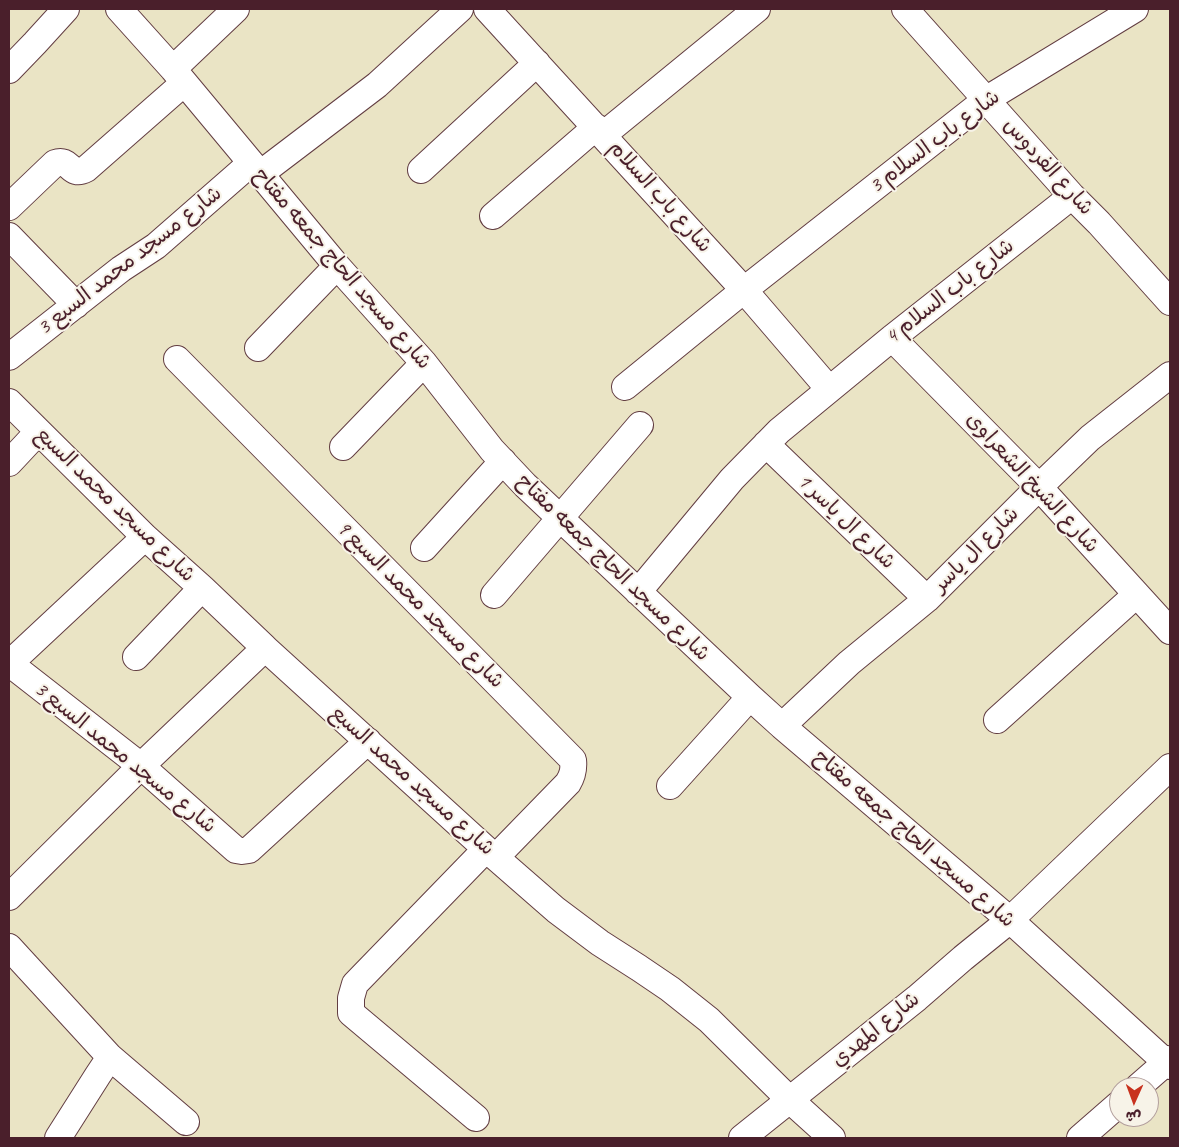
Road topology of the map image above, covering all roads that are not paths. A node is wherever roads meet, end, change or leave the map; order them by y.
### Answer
1 (66, 9) edge
2 (119, 9) edge
3 (236, 9) edge
4 (460, 9) edge
5 (757, 9) edge
6 (905, 9) edge
7 (1135, 9) edge
8 (491, 10) edge
9 (537, 63) junction
10 (9, 70) edge
11 (178, 76) junction
12 (987, 99) junction
13 (600, 131) junction
14 (255, 169) junction
15 (421, 170) dead end
16 (1072, 196) junction
17 (9, 207) edge
18 (492, 216) dead end
19 (9, 236) edge
20 (337, 266) junction
21 (744, 290) junction
22 (1170, 302) edge
23 (76, 305) junction
24 (892, 338) junction
25 (258, 348) dead end
26 (9, 357) edge
27 (177, 359) dead end
28 (424, 363) junction
29 (1170, 375) edge
30 (625, 387) dead end
31 (829, 389) junction
32 (9, 402) edge
33 (640, 425) dead end
34 (38, 432) junction
35 (766, 444) junction
36 (342, 446) dead end
37 (503, 461) junction
38 (9, 462) edge
39 (1038, 487) junction
40 (560, 518) junction
41 (145, 538) junction
42 (424, 548) dead end
43 (202, 588) junction
44 (638, 592) junction
45 (494, 595) dead end
46 (1136, 595) junction
47 (927, 599) junction
48 (1170, 631) edge
49 (264, 648) junction
50 (136, 657) dead end
51 (9, 663) edge
52 (750, 697) junction
53 (997, 720) dead end
54 (782, 726) junction
55 (368, 741) junction
56 (141, 766) junction
57 (1170, 767) edge
58 (670, 786) dead end
59 (491, 853) junction
60 (9, 897) edge
61 (1010, 920) junction
62 (9, 947) edge
63 (110, 1057) junction
64 (1169, 1062) edge
65 (1150, 1077) edge
66 (790, 1100) junction
67 (1109, 1113) edge
68 (476, 1118) dead end
69 (186, 1122) dead end
70 (58, 1138) edge
71 (742, 1138) edge
72 (832, 1138) edge
73 (1080, 1138) edge

1 - 10 street
2 - 11 street, شارع مسجد الحاج جمعه مفتاح
3 - 11 street
4 - 14 street, شارع مسجد محمد السبع 3
5 - 13 street
6 - 12 street, شارع الفردوس
7 - 12 street, شارع باب السلام 3
8 - 9 street, شارع باب السلام
9 - 13 street, شارع باب السلام
9 - 15 street
11 - 14 street, شارع مسجد الحاج جمعه مفتاح
11 - 17 street
12 - 16 street, شارع الفردوس
12 - 21 street, شارع باب السلام 3
13 - 18 street
13 - 21 street, شارع باب السلام
14 - 20 street, شارع مسجد الحاج جمعه مفتاح
14 - 23 street, شارع مسجد محمد السبع 3
16 - 22 street, شارع الفردوس
16 - 24 street, شارع باب السلام 4
19 - 23 street
20 - 25 street
20 - 28 street, شارع مسجد الحاج جمعه مفتاح
21 - 30 street, شارع باب السلام 3
21 - 31 street, شارع باب السلام
23 - 26 street, شارع مسجد محمد السبع 3
24 - 31 street, شارع باب السلام 4
24 - 39 street, شارع الشيخ الشعراوى
27 - 59 street, شارع مسجد محمد السبع 9
28 - 36 street
28 - 37 street, شارع مسجد الحاج جمعه مفتاح
29 - 39 street, شارع ال ياسر
31 - 35 street, شارع باب السلام 4
32 - 34 street, شارع مسجد محمد السبع
33 - 40 street
34 - 38 street
34 - 41 street, شارع مسجد محمد السبع
35 - 44 street, شارع باب السلام 4
35 - 47 street, شارع ال ياسر 1
37 - 40 street, شارع مسجد الحاج جمعه مفتاح
37 - 42 street
39 - 46 street, شارع الشيخ الشعراوى
39 - 47 street, شارع ال ياسر
40 - 44 street, شارع مسجد الحاج جمعه مفتاح
40 - 45 street
41 - 43 street, شارع مسجد محمد السبع
41 - 51 street
43 - 49 street, شارع مسجد محمد السبع
43 - 50 street
44 - 52 street, شارع مسجد الحاج جمعه مفتاح
46 - 48 street, شارع الشيخ الشعراوى
46 - 53 street
47 - 54 street, شارع ال ياسر
49 - 55 street, شارع مسجد محمد السبع
49 - 56 street
51 - 56 street, شارع مسجد محمد السبع 3
52 - 54 street, شارع مسجد الحاج جمعه مفتاح
52 - 58 street
54 - 61 street, شارع مسجد الحاج جمعه مفتاح
55 - 56 street, شارع مسجد محمد السبع 3
55 - 59 street, شارع مسجد محمد السبع
56 - 60 street
57 - 61 street
59 - 66 street, شارع مسجد محمد السبع
59 - 68 street
61 - 64 street, شارع مسجد الحاج جمعه مفتاح
61 - 66 street, شارع المهدي
62 - 63 street
63 - 69 street
63 - 70 street
64 - 65 street
66 - 71 street, شارع المهدي
66 - 72 street, شارع مسجد محمد السبع
67 - 73 street

